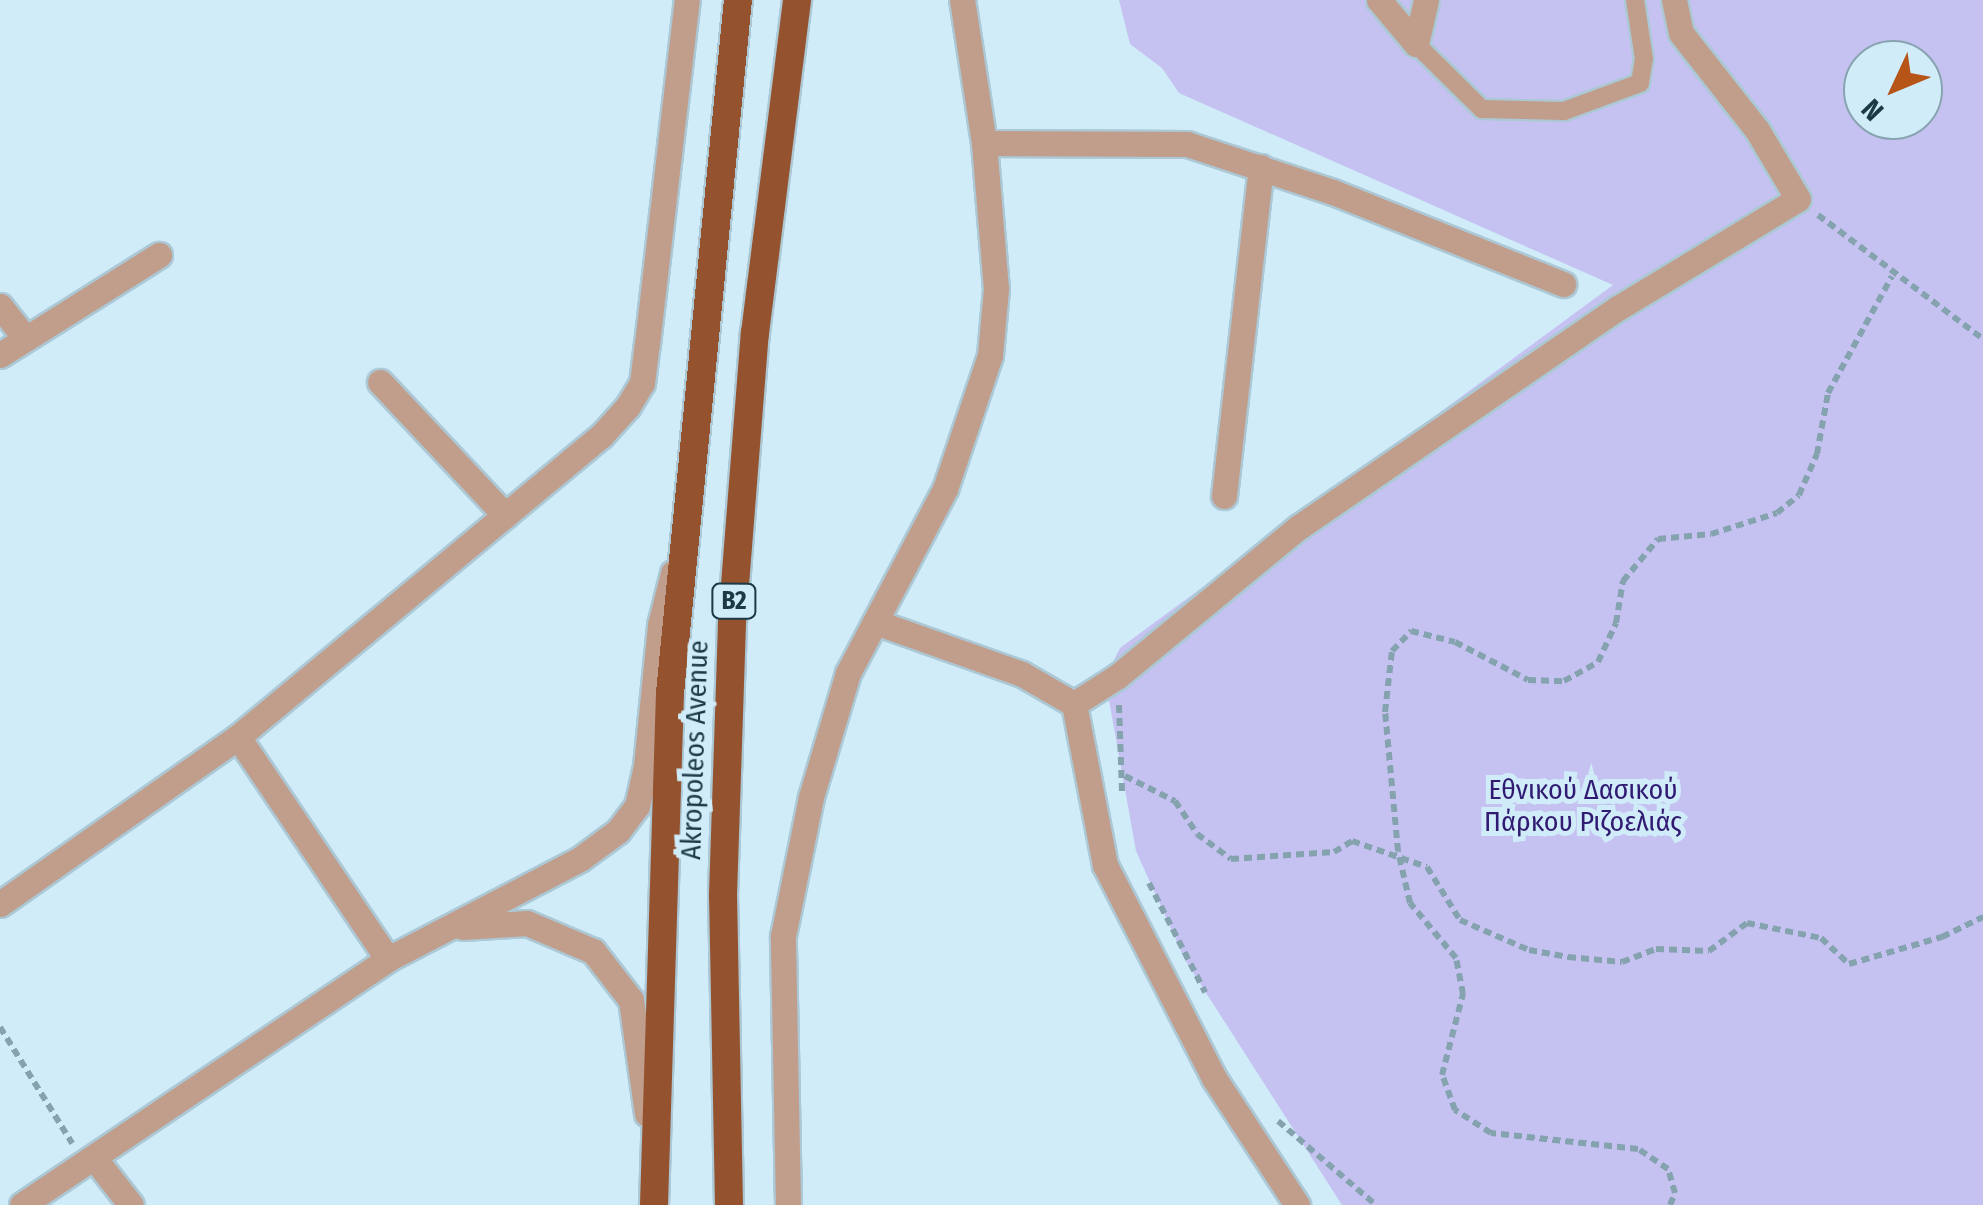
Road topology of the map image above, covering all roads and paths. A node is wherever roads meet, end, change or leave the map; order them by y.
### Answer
1 (687, 0) edge
2 (738, 0) edge
3 (797, 0) edge
4 (962, 0) edge
5 (1379, 0) edge
6 (1426, 0) edge
7 (1635, 0) edge
8 (1674, 0) edge
9 (1416, 44) junction
10 (984, 143) junction
11 (1261, 167) junction
12 (1798, 199) junction
13 (159, 255) dead end
14 (1892, 276) junction
15 (1563, 284) dead end
16 (0, 306) edge
17 (24, 338) junction
18 (1983, 339) edge
19 (0, 355) edge
20 (380, 382) dead end
21 (1224, 496) dead end
22 (505, 515) junction
23 (684, 525) junction
24 (875, 622) junction
25 (1118, 676) junction
26 (1074, 704) junction
27 (238, 738) junction
28 (1126, 776) dead end
29 (1122, 802) dead end
30 (1401, 863) junction
31 (1141, 868) dead end
32 (0, 904) edge
33 (1983, 918) edge
34 (453, 928) junction
35 (388, 959) junction
36 (1206, 997) dead end
37 (0, 1028) edge
38 (1270, 1114) dead end
39 (90, 1162) junction
40 (653, 1174) junction
41 (22, 1205) edge
42 (131, 1205) edge
43 (654, 1205) edge
44 (728, 1205) edge
45 (788, 1205) edge
46 (1298, 1205) edge
47 (1376, 1205) edge
48 (1670, 1205) edge

1 - 22 street
2 - 23 highway, Akropoleos Avenue / B2
3 - 44 highway, Akropoleos Avenue / B2
4 - 10 street
5 - 9 street
6 - 9 street
7 - 9 lane
8 - 12 street
10 - 11 street
10 - 24 street
11 - 15 street
11 - 21 street
12 - 14 path
12 - 25 street
13 - 17 street
14 - 18 path
14 - 30 path
16 - 17 street
17 - 19 street
20 - 22 street
22 - 27 street
23 - 34 street
23 - 40 highway, Akropoleos Avenue / B2
24 - 26 street
24 - 45 street
25 - 26 street
25 - 29 path
26 - 46 street
27 - 32 street
27 - 35 street
28 - 30 path
30 - 33 path
30 - 48 path
31 - 36 path
34 - 35 street
34 - 40 street
35 - 39 street
37 - 39 path
38 - 47 path
39 - 41 street
39 - 42 street
40 - 43 highway, Akropoleos Avenue / B2

